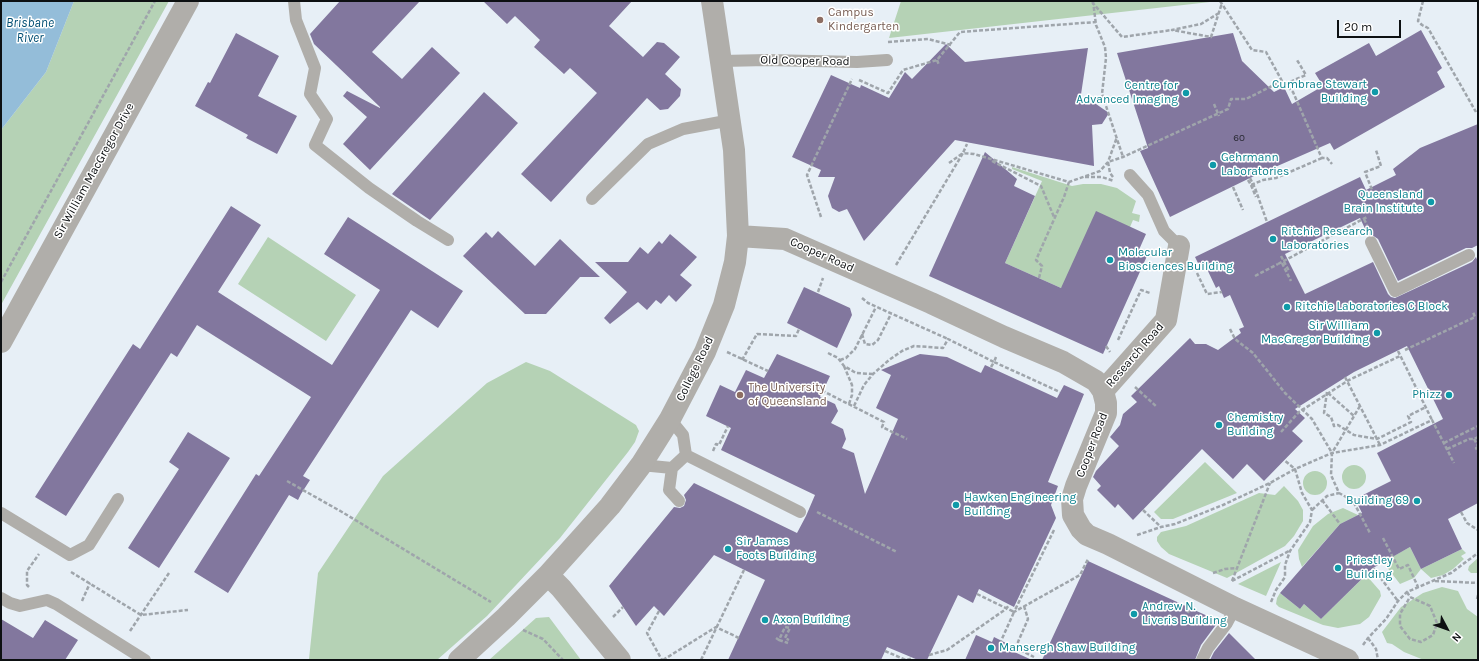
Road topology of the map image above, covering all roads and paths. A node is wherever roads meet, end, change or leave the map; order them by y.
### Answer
1 (155, 1) edge
2 (188, 1) edge
3 (294, 1) edge
4 (712, 1) edge
5 (1092, 1) edge
6 (1423, 1) edge
7 (1221, 2) edge
8 (1219, 12) junction
9 (1096, 22) junction
10 (1172, 30) junction
11 (884, 42) dead end
12 (951, 45) junction
13 (887, 60) dead end
14 (937, 60) junction
15 (1297, 60) dead end
16 (722, 62) junction
17 (939, 65) dead end
18 (1282, 81) junction
19 (1285, 84) junction
20 (1214, 104) dead end
21 (1476, 112) dead end
22 (1219, 116) dead end
23 (731, 120) junction
24 (1117, 137) junction
25 (967, 144) dead end
26 (1376, 150) dead end
27 (963, 153) junction
28 (974, 154) junction
29 (1123, 157) junction
30 (1322, 158) junction
31 (1108, 162) junction
32 (949, 163) dead end
33 (1332, 164) dead end
34 (1130, 175) dead end
35 (1068, 182) junction
36 (1119, 183) dead end
37 (1251, 185) junction
38 (1233, 187) dead end
39 (1374, 195) dead end
40 (1256, 197) dead end
41 (592, 199) dead end
42 (1243, 210) dead end
43 (821, 217) dead end
44 (1367, 217) dead end
45 (1054, 218) junction
46 (1268, 222) dead end
47 (738, 236) junction
48 (448, 240) dead end
49 (1371, 242) dead end
50 (1179, 246) joint
51 (1469, 255) dead end
52 (1281, 256) dead end
53 (1282, 263) dead end
54 (895, 268) dead end
55 (1289, 271) dead end
56 (1255, 276) dead end
57 (1039, 278) dead end
58 (1291, 281) dead end
59 (1, 282) edge
60 (821, 283) dead end
61 (818, 292) dead end
62 (1222, 292) dead end
63 (1153, 294) dead end
64 (1207, 294) dead end
65 (861, 296) dead end
66 (876, 307) junction
67 (1473, 312) dead end
68 (890, 314) junction
69 (799, 329) dead end
70 (1230, 329) dead end
71 (862, 334) junction
72 (1004, 337) junction
73 (948, 339) junction
74 (1, 342) edge
75 (1117, 343) dead end
76 (1106, 346) dead end
77 (721, 349) dead end
78 (1114, 349) dead end
79 (1405, 350) dead end
80 (1398, 351) dead end
81 (828, 353) dead end
82 (1400, 356) junction
83 (742, 360) junction
84 (840, 360) junction
85 (994, 362) junction
86 (844, 366) junction
87 (991, 367) dead end
88 (768, 371) dead end
89 (873, 374) junction
90 (1345, 377) dead end
91 (1132, 384) dead end
92 (811, 385) dead end
93 (1103, 391) junction
94 (1060, 392) dead end
95 (849, 404) junction
96 (854, 406) junction
97 (1360, 406) junction
98 (1157, 407) dead end
99 (1426, 408) junction
100 (1354, 416) junction
101 (670, 419) junction
102 (1432, 420) junction
103 (1478, 426) edge
104 (1345, 430) junction
105 (1281, 432) dead end
106 (1478, 437) edge
107 (907, 439) dead end
108 (1377, 439) junction
109 (1474, 439) junction
110 (1444, 443) junction
111 (1380, 445) junction
112 (1478, 447) edge
113 (1447, 449) junction
114 (1478, 452) edge
115 (1332, 453) junction
116 (686, 456) junction
117 (1284, 460) dead end
118 (1454, 463) dead end
119 (641, 464) junction
120 (672, 468) junction
121 (1295, 469) junction
122 (287, 481) dead end
123 (1270, 483) junction
124 (1339, 493) junction
125 (118, 500) dead end
126 (1322, 500) junction
127 (679, 501) dead end
128 (1143, 510) dead end
129 (1312, 510) junction
130 (800, 512) dead end
131 (1461, 512) dead end
132 (1, 513) edge
133 (819, 513) dead end
134 (1340, 524) dead end
135 (1161, 527) junction
136 (1054, 530) dead end
137 (1478, 530) edge
138 (1370, 533) dead end
139 (1383, 538) dead end
140 (1103, 542) junction
141 (1290, 551) junction
142 (897, 552) dead end
143 (40, 553) dead end
144 (1478, 553) edge
145 (1238, 568) junction
146 (1373, 568) dead end
147 (744, 570) dead end
148 (169, 573) dead end
149 (548, 575) junction
150 (1209, 579) dead end
151 (1232, 581) junction
152 (1433, 581) junction
153 (1478, 583) edge
154 (1228, 586) dead end
155 (1418, 587) junction
156 (104, 592) dead end
157 (1407, 592) junction
158 (977, 594) dead end
159 (1478, 595) edge
160 (1410, 597) junction
161 (1, 598) edge
162 (1477, 599) dead end
163 (1398, 601) junction
164 (36, 602) junction
165 (494, 604) dead end
166 (1009, 605) dead end
167 (1270, 605) dead end
168 (1024, 606) junction
169 (1190, 606) dead end
170 (623, 607) dead end
171 (1235, 608) junction
172 (1006, 609) junction
173 (188, 610) dead end
174 (659, 611) dead end
175 (1014, 612) junction
176 (141, 615) junction
177 (608, 621) dead end
178 (1183, 624) dead end
179 (716, 627) junction
180 (522, 630) dead end
181 (739, 638) dead end
182 (776, 638) dead end
183 (779, 640) junction
184 (789, 640) dead end
185 (1001, 641) dead end
186 (122, 644) junction
187 (788, 644) dead end
188 (885, 651) dead end
189 (929, 655) dead end
190 (1034, 657) dead end
191 (913, 658) dead end
192 (145, 660) edge
193 (459, 660) edge
194 (563, 660) edge
195 (620, 660) edge
196 (662, 660) edge
197 (701, 660) edge
198 (1202, 660) edge
199 (1348, 660) edge
200 (1378, 660) edge

1 - 59 path
2 - 74 street, Sir William MacGregor Drive
3 - 48 lane
4 - 16 street, College Road
5 - 9 path
5 - 10 path
6 - 21 path
7 - 8 path
7 - 18 path
8 - 10 path
8 - 10 path
9 - 12 path
9 - 24 path
11 - 12 path
12 - 14 path
13 - 16 lane, Old Cooper Road
14 - 17 path
14 - 43 path
15 - 19 path
16 - 23 street, College Road
18 - 19 path
18 - 29 path
19 - 30 path
20 - 22 path, bridge
23 - 41 lane
23 - 47 street, College Road
24 - 29 path
24 - 31 path
25 - 27 path
26 - 39 path
27 - 28 path
27 - 32 path
27 - 54 path
28 - 35 path
28 - 45 path
29 - 31 path
30 - 33 path
30 - 37 path
31 - 35 path
31 - 36 path
34 - 50 lane
35 - 45 path
37 - 40 path
37 - 46 path, bridge
38 - 42 path
44 - 56 path, bridge
45 - 57 path
47 - 72 street, Cooper Road
47 - 101 street, College Road
49 - 51 lane
50 - 93 street, Research Road
52 - 55 path, bridge
53 - 58 path
60 - 61 path
62 - 64 path
63 - 75 path
65 - 66 path
66 - 68 path
66 - 71 path
67 - 79 path
68 - 71 path
68 - 73 path
69 - 83 path
70 - 115 path
71 - 84 path
72 - 85 path
72 - 93 street, Cooper Road
73 - 85 path
73 - 89 path
76 - 78 path
77 - 83 path
80 - 82 path
81 - 84 path
82 - 99 path
82 - 105 path, bridge
83 - 88 path
84 - 86 path
85 - 87 path
85 - 94 path
86 - 89 path
86 - 95 path
89 - 96 path
90 - 97 path
91 - 98 path
92 - 95 path
93 - 140 street, Cooper Road
95 - 96 path
96 - 107 path
97 - 100 path
97 - 108 path
99 - 102 path
99 - 108 path
100 - 104 path
100 - 104 path
101 - 116 lane
101 - 119 street, College Road
102 - 110 path
102 - 111 path
103 - 110 path
104 - 108 path
104 - 115 path
106 - 109 path
108 - 111 path
109 - 112 path
109 - 113 path
110 - 113 path
111 - 115 path
112 - 114 path
113 - 118 path
115 - 121 path
115 - 124 path
116 - 120 lane
116 - 130 lane
117 - 121 path
119 - 120 lane
119 - 149 street, College Road
120 - 127 lane
121 - 123 path
121 - 129 path
122 - 165 path
123 - 135 path
123 - 145 path
124 - 126 path
124 - 138 path
125 - 132 lane
126 - 129 path
126 - 134 path
128 - 135 path
129 - 141 path
131 - 137 path
133 - 142 path
135 - 140 path
136 - 175 path
139 - 155 path
140 - 168 path
140 - 171 street, Cooper Road
141 - 151 path
141 - 167 path
143 - 164 path
144 - 152 path
145 - 150 path
145 - 151 path
146 - 163 path
147 - 179 path
148 - 176 path
149 - 193 street, College Road
149 - 195 street
151 - 154 path
152 - 153 path
152 - 155 path
155 - 157 path
156 - 176 path
157 - 160 path
157 - 163 path
158 - 172 path
159 - 162 path
160 - 160 path
161 - 164 lane
163 - 200 path
164 - 186 lane
166 - 172 path
168 - 175 path
168 - 190 path
169 - 178 path
170 - 177 path
171 - 198 lane
171 - 199 street, Cooper Road
172 - 175 path
172 - 189 path
173 - 176 path
174 - 196 path
175 - 185 path
176 - 186 path
179 - 181 path
179 - 196 path
179 - 197 path
180 - 194 path
182 - 183 path
183 - 184 path
183 - 187 path
186 - 192 lane
188 - 191 path

